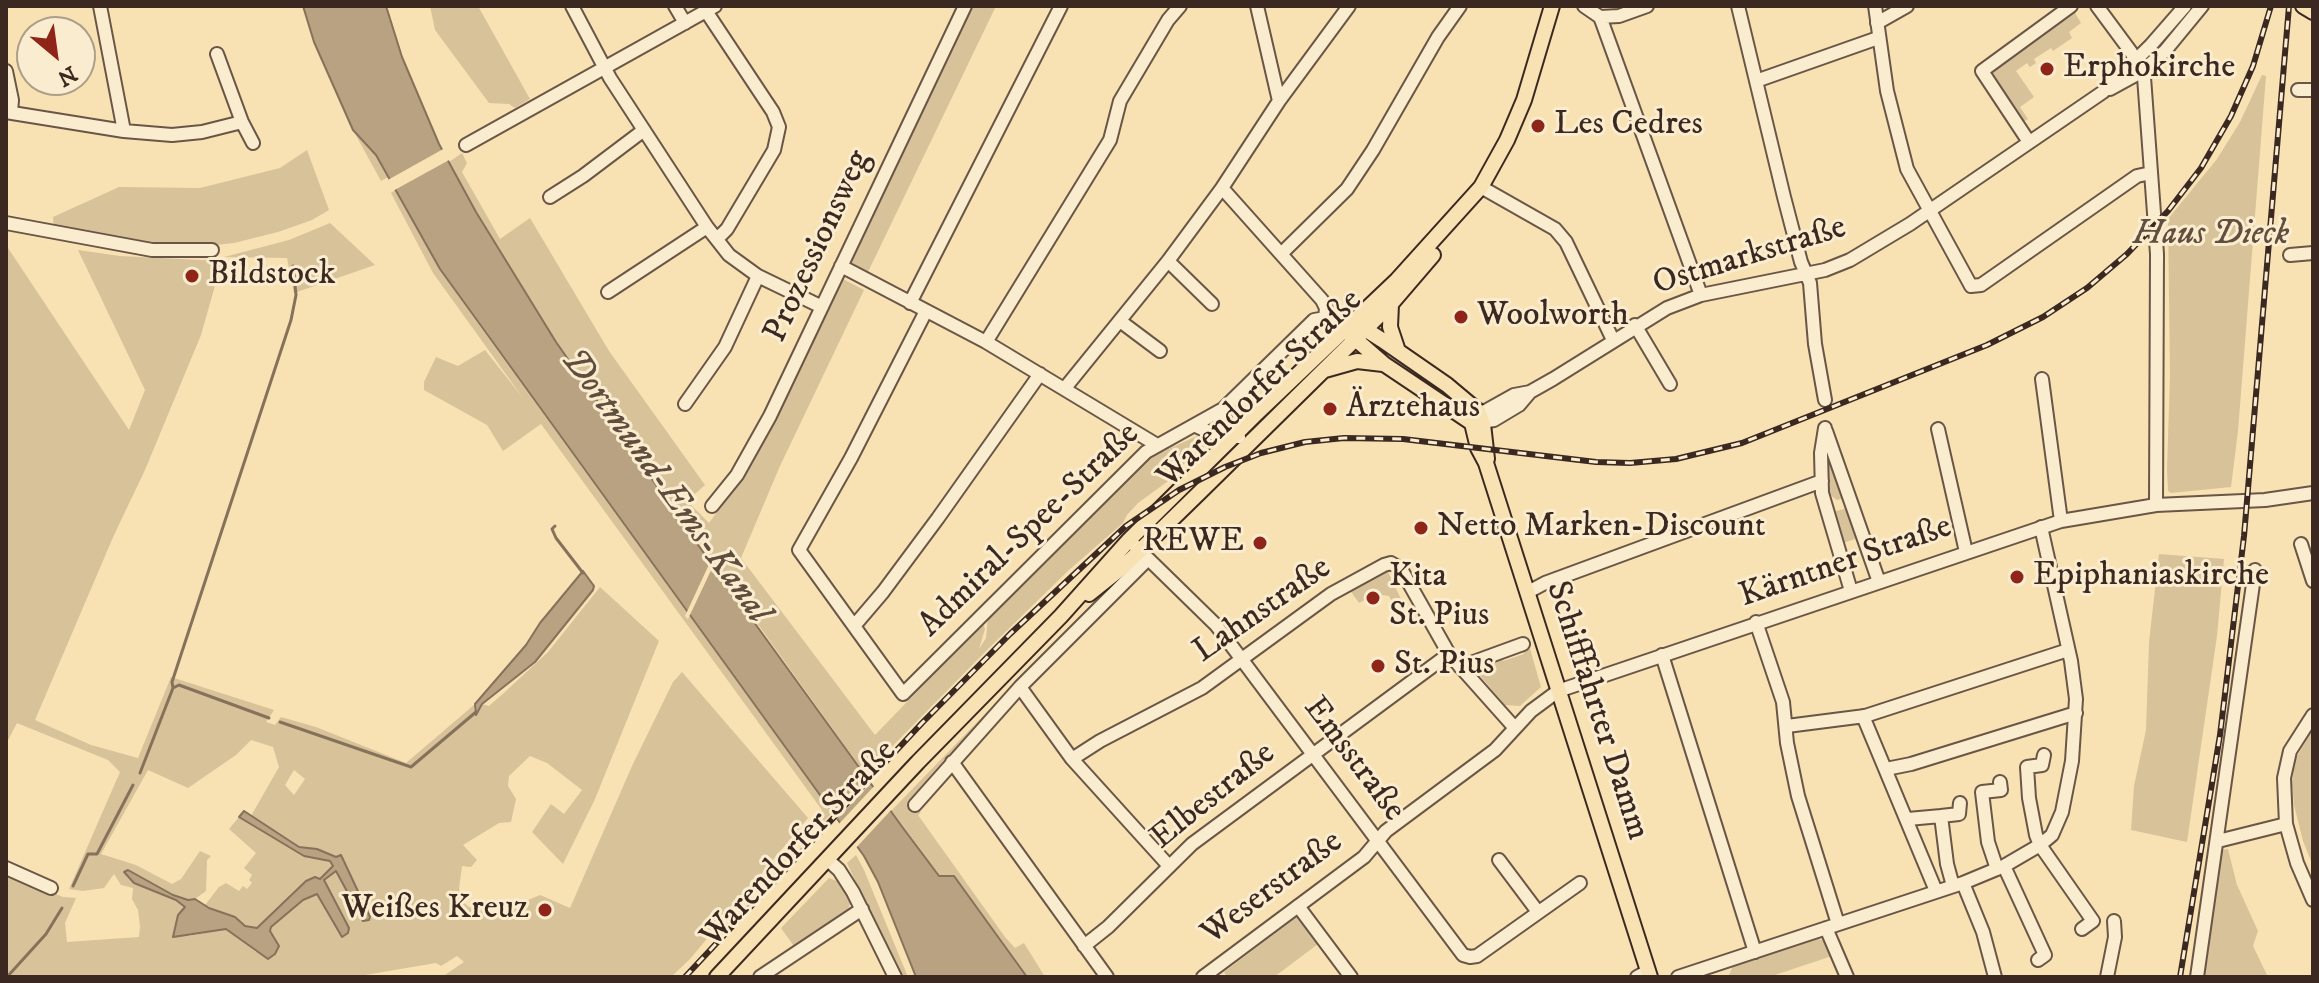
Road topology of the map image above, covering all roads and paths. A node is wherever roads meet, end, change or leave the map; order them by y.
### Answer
1 (100, 6) edge
2 (572, 6) edge
3 (675, 6) edge
4 (965, 6) edge
5 (1061, 6) edge
6 (1180, 6) edge
7 (1257, 6) edge
8 (1349, 6) edge
9 (1460, 6) edge
10 (1552, 6) edge
11 (1584, 6) edge
12 (1647, 6) edge
13 (1738, 6) edge
14 (1875, 6) edge
15 (1907, 6) edge
16 (2071, 6) edge
17 (2097, 6) edge
18 (2185, 6) edge
19 (2202, 6) edge
20 (2303, 6) edge
21 (710, 8) edge
22 (2313, 12) edge
23 (1600, 17) junction
24 (685, 23) junction
25 (1877, 23) junction
26 (1878, 38) junction
27 (217, 54) dead end
28 (2138, 66) junction
29 (604, 68) junction
30 (6, 71) edge
31 (1756, 81) junction
32 (2298, 90) dead end
33 (2313, 90) edge
34 (1279, 101) junction
35 (8, 112) edge
36 (242, 122) junction
37 (644, 130) junction
38 (124, 131) junction
39 (2029, 142) junction
40 (253, 143) dead end
41 (466, 145) dead end
42 (2151, 173) junction
43 (1481, 187) junction
44 (1222, 188) junction
45 (550, 197) dead end
46 (1930, 210) junction
47 (6, 223) edge
48 (707, 227) junction
49 (717, 239) junction
50 (212, 250) dead end
51 (2313, 253) edge
52 (1281, 254) junction
53 (2290, 255) dead end
54 (1168, 261) junction
55 (841, 266) junction
56 (1806, 274) junction
57 (758, 276) junction
58 (608, 292) dead end
59 (1701, 295) junction
60 (910, 303) junction
61 (1212, 304) dead end
62 (1391, 304) junction
63 (822, 307) junction
64 (926, 311) junction
65 (1325, 318) junction
66 (1120, 321) junction
67 (1635, 325) junction
68 (1355, 332) junction
69 (1613, 340) junction
70 (986, 342) junction
71 (1160, 351) dead end
72 (1398, 351) junction
73 (1384, 364) junction
74 (1321, 372) junction
75 (1040, 374) junction
76 (2042, 379) dead end
77 (1670, 384) dead end
78 (1065, 388) junction
79 (1825, 400) dead end
80 (685, 404) dead end
81 (1223, 409) junction
82 (1478, 420) junction
83 (1196, 426) junction
84 (1938, 429) dead end
85 (1233, 436) junction
86 (1252, 439) junction
87 (1157, 445) junction
88 (1822, 481) junction
89 (2313, 493) edge
90 (2156, 505) junction
91 (712, 506) dead end
92 (2061, 521) junction
93 (2041, 527) junction
94 (2301, 544) dead end
95 (1139, 550) junction
96 (1966, 552) junction
97 (2255, 570) dead end
98 (2313, 581) edge
99 (1879, 582) junction
100 (1851, 591) junction
101 (1528, 592) junction
102 (1756, 622) junction
103 (854, 626) junction
104 (1523, 644) dead end
105 (2068, 650) junction
106 (1449, 654) junction
107 (1662, 655) junction
108 (1242, 658) junction
109 (1460, 667) junction
110 (1020, 687) junction
111 (1558, 691) junction
112 (2076, 713) junction
113 (2313, 715) edge
114 (1863, 716) junction
115 (1787, 726) junction
116 (1514, 727) junction
117 (1314, 754) junction
118 (2044, 755) dead end
119 (1072, 759) junction
120 (952, 762) junction
121 (1886, 769) junction
122 (2000, 782) dead end
123 (1971, 796) junction
124 (915, 805) dead end
125 (1941, 816) junction
126 (1908, 819) junction
127 (2286, 824) junction
128 (1377, 841) junction
129 (2218, 841) junction
130 (2040, 845) junction
131 (828, 860) junction
132 (1499, 860) dead end
133 (1169, 866) junction
134 (2000, 867) junction
135 (6, 868) edge
136 (1580, 883) dead end
137 (1958, 884) junction
138 (51, 888) dead end
139 (1936, 891) junction
140 (2313, 900) edge
141 (1298, 906) junction
142 (862, 909) junction
143 (1538, 912) junction
144 (2114, 921) dead end
145 (1832, 926) junction
146 (2082, 929) dead end
147 (1084, 946) junction
148 (1755, 952) junction
149 (2038, 960) dead end
150 (1717, 963) junction
151 (1212, 974) edge
152 (1645, 975) edge
153 (762, 976) edge
154 (717, 977) edge
155 (895, 977) edge
156 (1107, 977) edge
157 (1351, 977) edge
158 (1678, 977) edge
159 (1721, 977) edge
160 (1847, 977) edge
161 (1995, 977) edge
162 (2107, 977) edge
163 (2197, 977) edge

1 - 38 street
2 - 29 street
3 - 24 street
4 - 55 street, Prozessionsweg
5 - 60 street
6 - 70 street
7 - 34 street
8 - 34 street
9 - 52 street
10 - 43 main road, Warendorfer Straße
11 - 23 street
12 - 23 street
13 - 31 street
14 - 25 street
15 - 25 street
16 - 39 street
17 - 28 street
18 - 28 street, Ostmarkstraße
19 - 28 street, Ostmarkstraße
20 - 22 main road
21 - 24 street
21 - 49 street
23 - 59 street
24 - 29 street
25 - 26 street
26 - 31 street
26 - 46 street
27 - 36 street
28 - 39 street, Ostmarkstraße
28 - 42 street
29 - 37 street
29 - 41 street
30 - 35 street
31 - 56 street
32 - 33 street
34 - 44 street
35 - 38 street
36 - 38 street
36 - 40 street
37 - 45 street
37 - 48 street
39 - 46 street, Ostmarkstraße
42 - 46 street
42 - 90 street
43 - 62 main road, Warendorfer Straße
43 - 68 main road, Warendorfer Straße
43 - 69 street
44 - 52 street
44 - 54 street
46 - 56 street, Ostmarkstraße
47 - 50 street
48 - 49 street
48 - 58 street
49 - 57 street
51 - 53 street
52 - 65 street
54 - 61 street
54 - 66 street
55 - 60 street
55 - 63 street, Prozessionsweg
56 - 59 street, Ostmarkstraße
56 - 79 street
57 - 63 street
57 - 80 street
59 - 67 street, Ostmarkstraße
60 - 64 street
62 - 68 main road, Warendorfer Straße
62 - 72 main road
63 - 91 street, Prozessionsweg
64 - 70 street
64 - 103 street
65 - 68 street, Warendorfer Straße
65 - 81 street, Warendorfer Straße
66 - 71 street
66 - 78 street
67 - 69 street, Ostmarkstraße
67 - 77 street
68 - 72 main road
68 - 73 main road
68 - 74 main road, Warendorfer Straße
68 - 85 main road, Warendorfer Straße
69 - 82 street, Ostmarkstraße
70 - 75 street
72 - 82 main road
73 - 74 main road
73 - 82 main road
74 - 86 main road, Warendorfer Straße
75 - 78 street
75 - 103 street
76 - 92 street
78 - 87 street
81 - 83 street, Warendorfer Straße
81 - 85 street, Warendorfer Straße
82 - 101 main road, Schifffahrter Damm
83 - 85 street, Admiral-Spee-Straße
83 - 87 street, Admiral-Spee-Straße
84 - 96 street
85 - 86 street, Admiral-Spee-Straße
85 - 95 main road, Warendorfer Straße
86 - 95 main road, Warendorfer Straße
87 - 103 street, Admiral-Spee-Straße
88 - 99 street
88 - 100 street
88 - 101 street
89 - 90 street, Kärntner Straße
90 - 92 street, Kärntner Straße
92 - 93 street, Kärntner Straße
93 - 96 street, Kärntner Straße
93 - 105 street
94 - 98 street
95 - 108 street, Emsstraße
95 - 110 street, Warendorfer Straße
95 - 131 main road, Warendorfer Straße
96 - 99 street, Kärntner Straße
97 - 129 street
99 - 100 street, Kärntner Straße
100 - 102 street, Kärntner Straße
101 - 111 main road, Schifffahrter Damm
102 - 107 street, Kärntner Straße
102 - 115 street
104 - 109 street
105 - 112 street
105 - 114 street
106 - 108 street, Lahnstraße
106 - 109 street
106 - 117 street, Elbestraße
107 - 111 street, Kärntner Straße
107 - 148 street
108 - 117 street, Emsstraße
108 - 119 street, Lahnstraße
109 - 116 street
110 - 119 street
110 - 120 street, Warendorfer Straße
111 - 116 street, Weserstraße
111 - 152 main road, Schifffahrter Damm
112 - 121 street
112 - 130 street
113 - 127 street
114 - 115 street
114 - 121 street
115 - 145 street
116 - 128 street, Weserstraße
117 - 128 street, Emsstraße
117 - 133 street, Elbestraße
118 - 130 street
119 - 133 street
120 - 124 street, Warendorfer Straße
120 - 147 street
121 - 126 street
122 - 123 street
123 - 125 street
123 - 134 street
125 - 126 street
125 - 137 street
126 - 139 street
127 - 129 street
127 - 140 street
128 - 141 street, Weserstraße
128 - 143 street, Emsstraße
129 - 163 street
130 - 134 street
130 - 146 street
131 - 142 street
131 - 154 main road, Warendorfer Straße
132 - 143 street
133 - 147 street, Elbestraße
134 - 137 street
134 - 149 street
135 - 138 street
136 - 143 street, Emsstraße
137 - 139 street
137 - 161 street
139 - 145 street
141 - 151 street, Weserstraße
141 - 157 street
142 - 153 street, Warendorfer Straße
142 - 155 street
144 - 162 street
145 - 148 street
145 - 160 street
147 - 156 street
148 - 150 street
150 - 158 street
150 - 159 street

